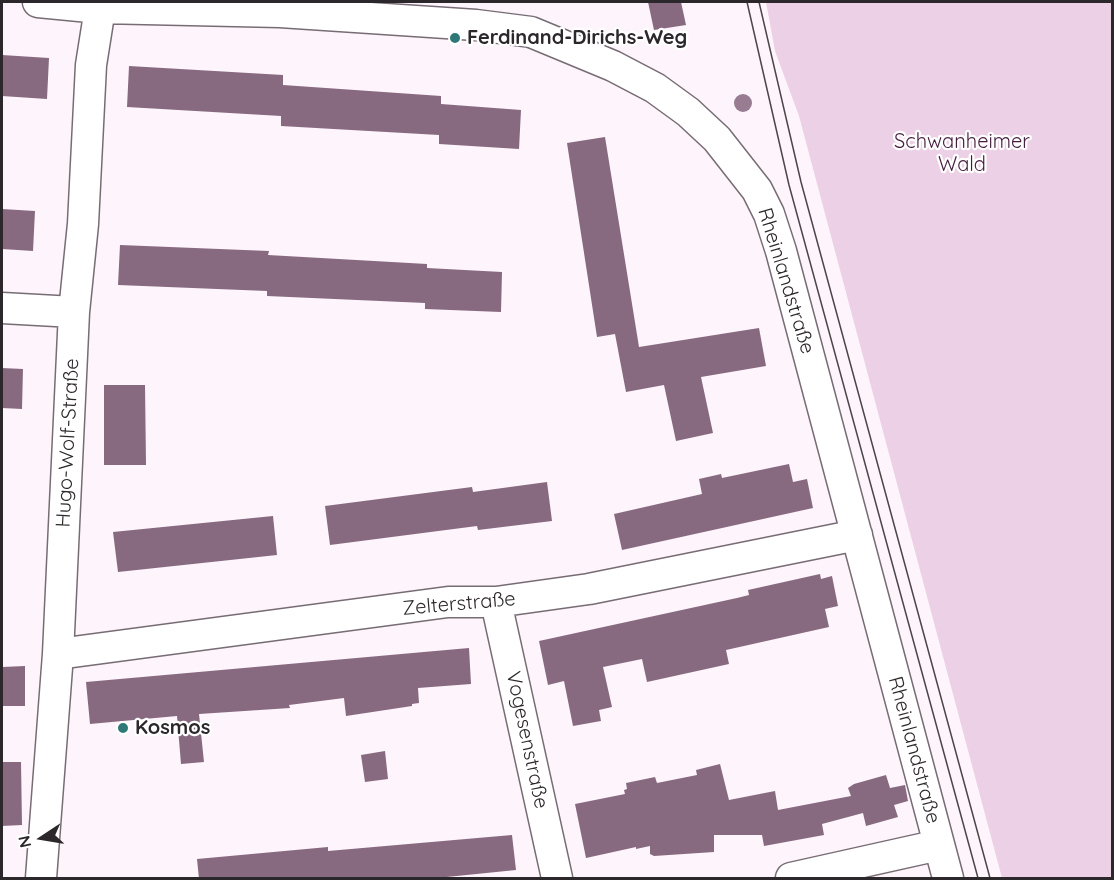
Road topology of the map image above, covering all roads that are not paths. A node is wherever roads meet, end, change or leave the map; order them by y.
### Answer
1 (38, 2) edge
2 (101, 5) edge
3 (281, 7) edge
4 (473, 13) edge
5 (2, 308) edge
6 (74, 312) junction
7 (857, 535) junction
8 (496, 602) junction
9 (58, 654) junction
10 (939, 845) junction
11 (41, 879) edge
12 (557, 879) edge
13 (791, 879) edge
14 (948, 879) edge

1 - 2 street, Rheinlandstraße
2 - 3 street, Rheinlandstraße
2 - 6 street, Hugo-Wolf-Straße
3 - 4 street, Rheinlandstraße
4 - 7 street, Rheinlandstraße
5 - 6 street
6 - 9 street, Hugo-Wolf-Straße
7 - 8 street, Zelterstraße
7 - 10 street, Rheinlandstraße
8 - 9 street, Zelterstraße
8 - 12 street, Vogesenstraße
9 - 11 street, Hugo-Wolf-Straße
10 - 13 street
10 - 14 street, Rheinlandstraße

